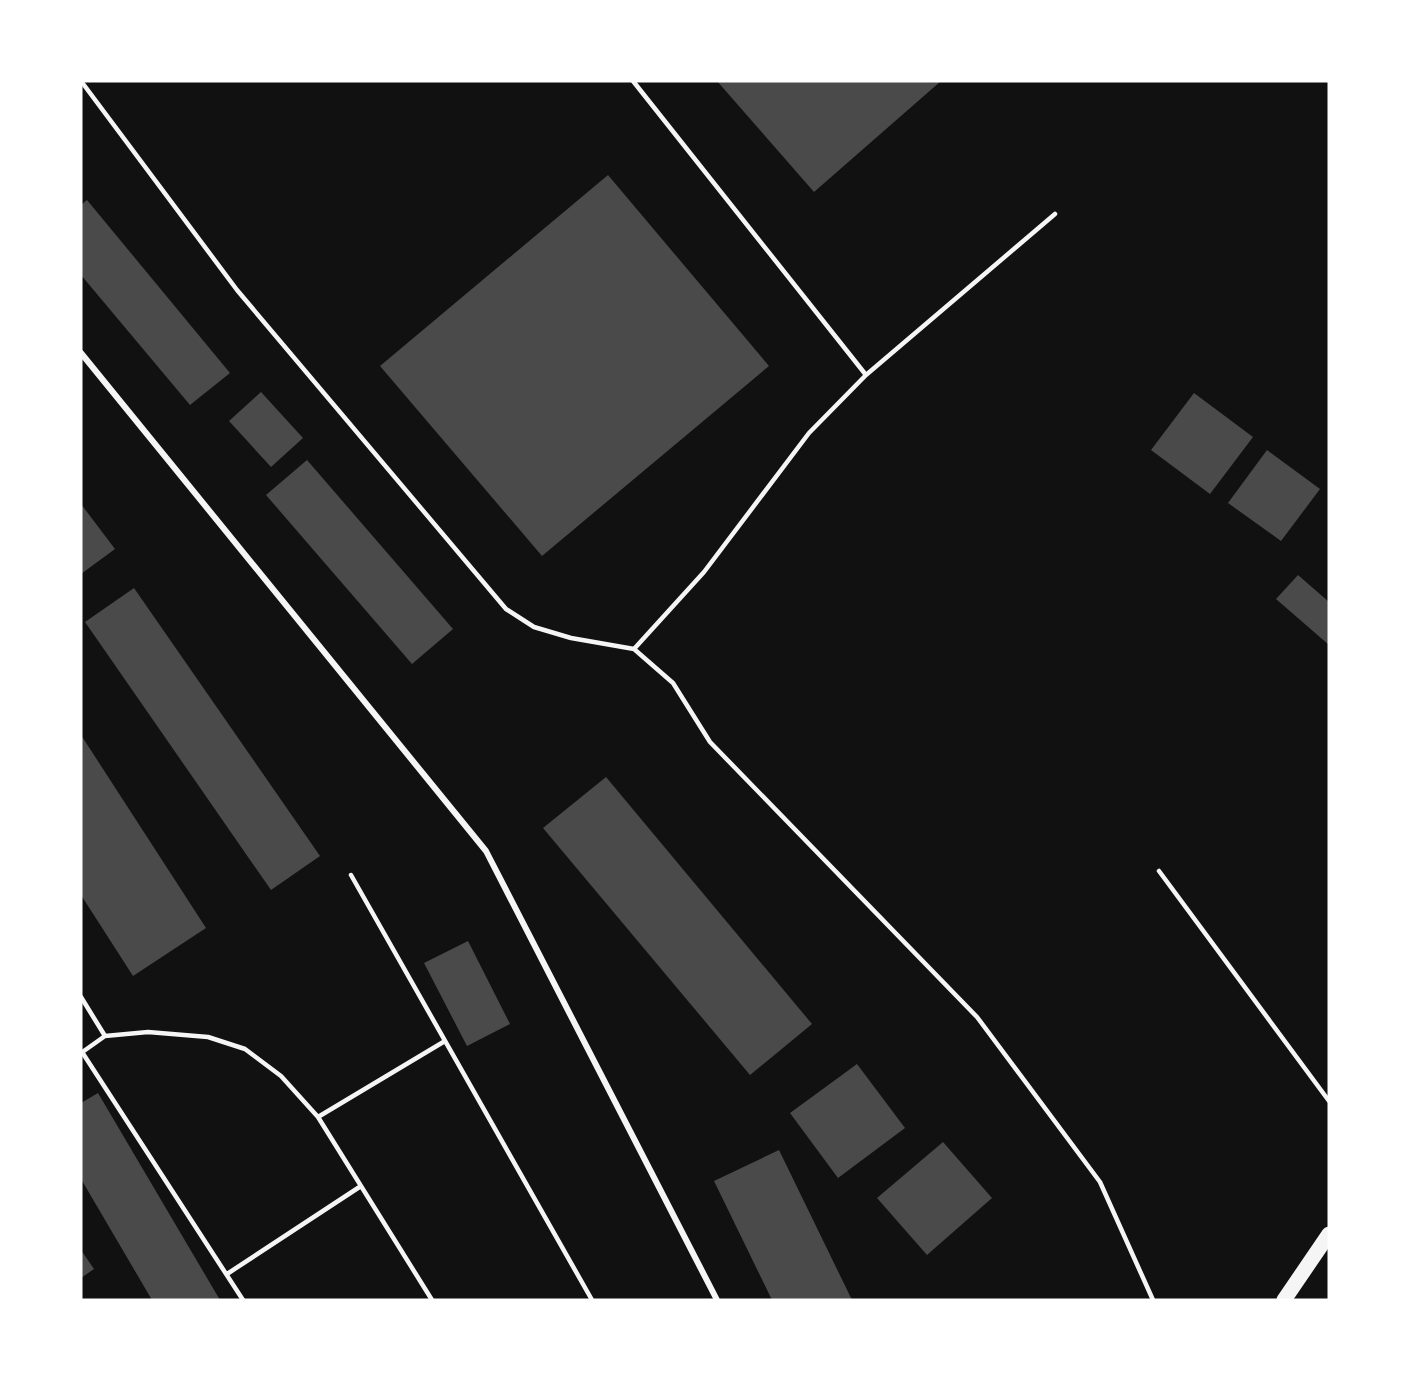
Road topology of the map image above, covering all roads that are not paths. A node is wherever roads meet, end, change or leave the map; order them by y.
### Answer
1 (81, 81) edge
2 (633, 81) edge
3 (1055, 214) dead end
4 (81, 353) edge
5 (866, 375) junction
6 (634, 649) junction
7 (1159, 871) dead end
8 (351, 875) dead end
9 (81, 997) edge
10 (105, 1036) junction
11 (446, 1041) junction
12 (82, 1053) edge
13 (1329, 1101) edge
14 (318, 1117) junction
15 (361, 1186) junction
16 (1329, 1234) edge
17 (227, 1274) junction
18 (243, 1300) edge
19 (432, 1300) edge
20 (592, 1300) edge
21 (717, 1300) edge
22 (1153, 1300) edge
23 (1284, 1300) edge

1 - 6 lane
2 - 5 lane
3 - 5 lane
4 - 21 street
5 - 6 lane
6 - 22 lane
7 - 13 lane
8 - 11 lane
9 - 10 lane
10 - 12 lane
10 - 14 lane
11 - 14 lane
11 - 20 lane
12 - 17 lane
14 - 15 lane
15 - 17 lane
15 - 19 lane
16 - 23 main road
17 - 18 lane

